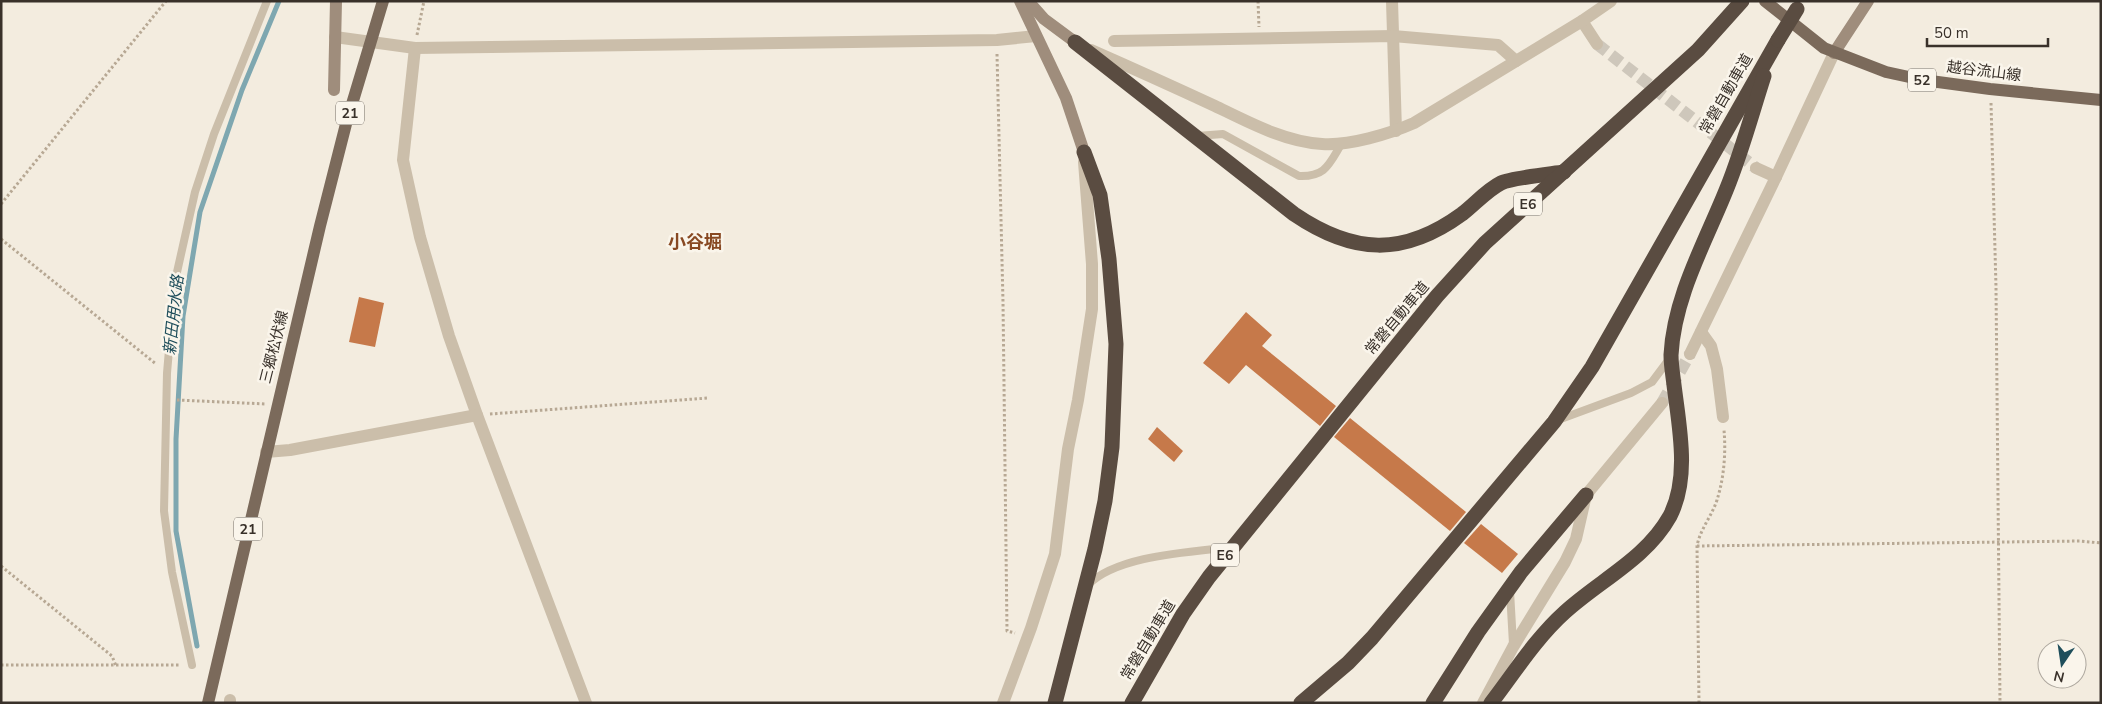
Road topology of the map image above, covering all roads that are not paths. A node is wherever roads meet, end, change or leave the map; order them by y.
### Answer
1 (267, 1) edge
2 (336, 1) edge
3 (383, 1) edge
4 (1020, 1) edge
5 (1028, 1) edge
6 (1392, 1) edge
7 (1611, 1) edge
8 (1764, 1) edge
9 (1868, 1) edge
10 (1740, 4) edge
11 (1800, 5) edge
12 (1582, 21) junction
13 (1036, 36) junction
14 (1393, 36) junction
15 (335, 37) junction
16 (1114, 41) dead end
17 (1075, 42) junction
18 (371, 43) junction
19 (1597, 44) tunnel mouth
20 (1775, 44) junction
21 (415, 48) junction
22 (1834, 53) junction
23 (1516, 61) junction
24 (334, 90) dead end
25 (2101, 100) edge
26 (1396, 131) junction
27 (1193, 136) junction
28 (1342, 143) junction
29 (1084, 152) junction
30 (1756, 168) tunnel mouth
31 (1564, 172) junction
32 (1776, 176) junction
33 (1701, 332) junction
34 (1690, 354) tunnel mouth
35 (1671, 357) junction
36 (1662, 403) tunnel mouth
37 (477, 415) junction
38 (1723, 417) road end
39 (1554, 422) junction
40 (266, 452) junction
41 (1586, 495) junction
42 (1232, 546) junction
43 (1510, 587) junction
44 (1084, 590) junction
45 (1514, 647) junction
46 (192, 665) road end
47 (208, 703) edge
48 (586, 703) edge
49 (1004, 703) edge
50 (1056, 703) edge
51 (1132, 703) edge
52 (1301, 703) edge
53 (1433, 703) edge
54 (1483, 703) edge
55 (1491, 703) edge

1 - 46 lane
2 - 15 street
3 - 18 main road, 三郷松伏線 / 21
4 - 13 street
5 - 17 street
6 - 14 street
7 - 12 street
8 - 22 main road, 越谷流山線 / 52
9 - 22 street
10 - 31 highway, 常磐自動車道 / E6
11 - 20 highway, 常磐自動車道, bridge
12 - 19 street
12 - 23 street
13 - 21 street
13 - 29 street
14 - 16 street
14 - 23 street
14 - 26 street
15 - 18 street
15 - 24 street
17 - 27 highway
17 - 28 street
18 - 21 street
18 - 40 main road, 三郷松伏線 / 21
20 - 35 highway
20 - 39 highway, 常磐自動車道
21 - 37 street
22 - 25 main road, 越谷流山線 / 52
22 - 32 street
23 - 26 street
26 - 28 street
27 - 28 lane
27 - 31 highway
29 - 44 highway
29 - 49 street
30 - 32 street
31 - 42 highway, 常磐自動車道 / E6
32 - 33 street
33 - 34 street
33 - 38 street
35 - 39 lane
35 - 55 highway
36 - 41 street
37 - 40 street
37 - 48 street
39 - 52 highway, 常磐自動車道
40 - 47 main road, 三郷松伏線 / 21
41 - 43 highway
41 - 45 street
42 - 44 lane
42 - 51 highway, 常磐自動車道 / E6
43 - 45 lane
43 - 53 highway
44 - 50 highway
45 - 54 street

